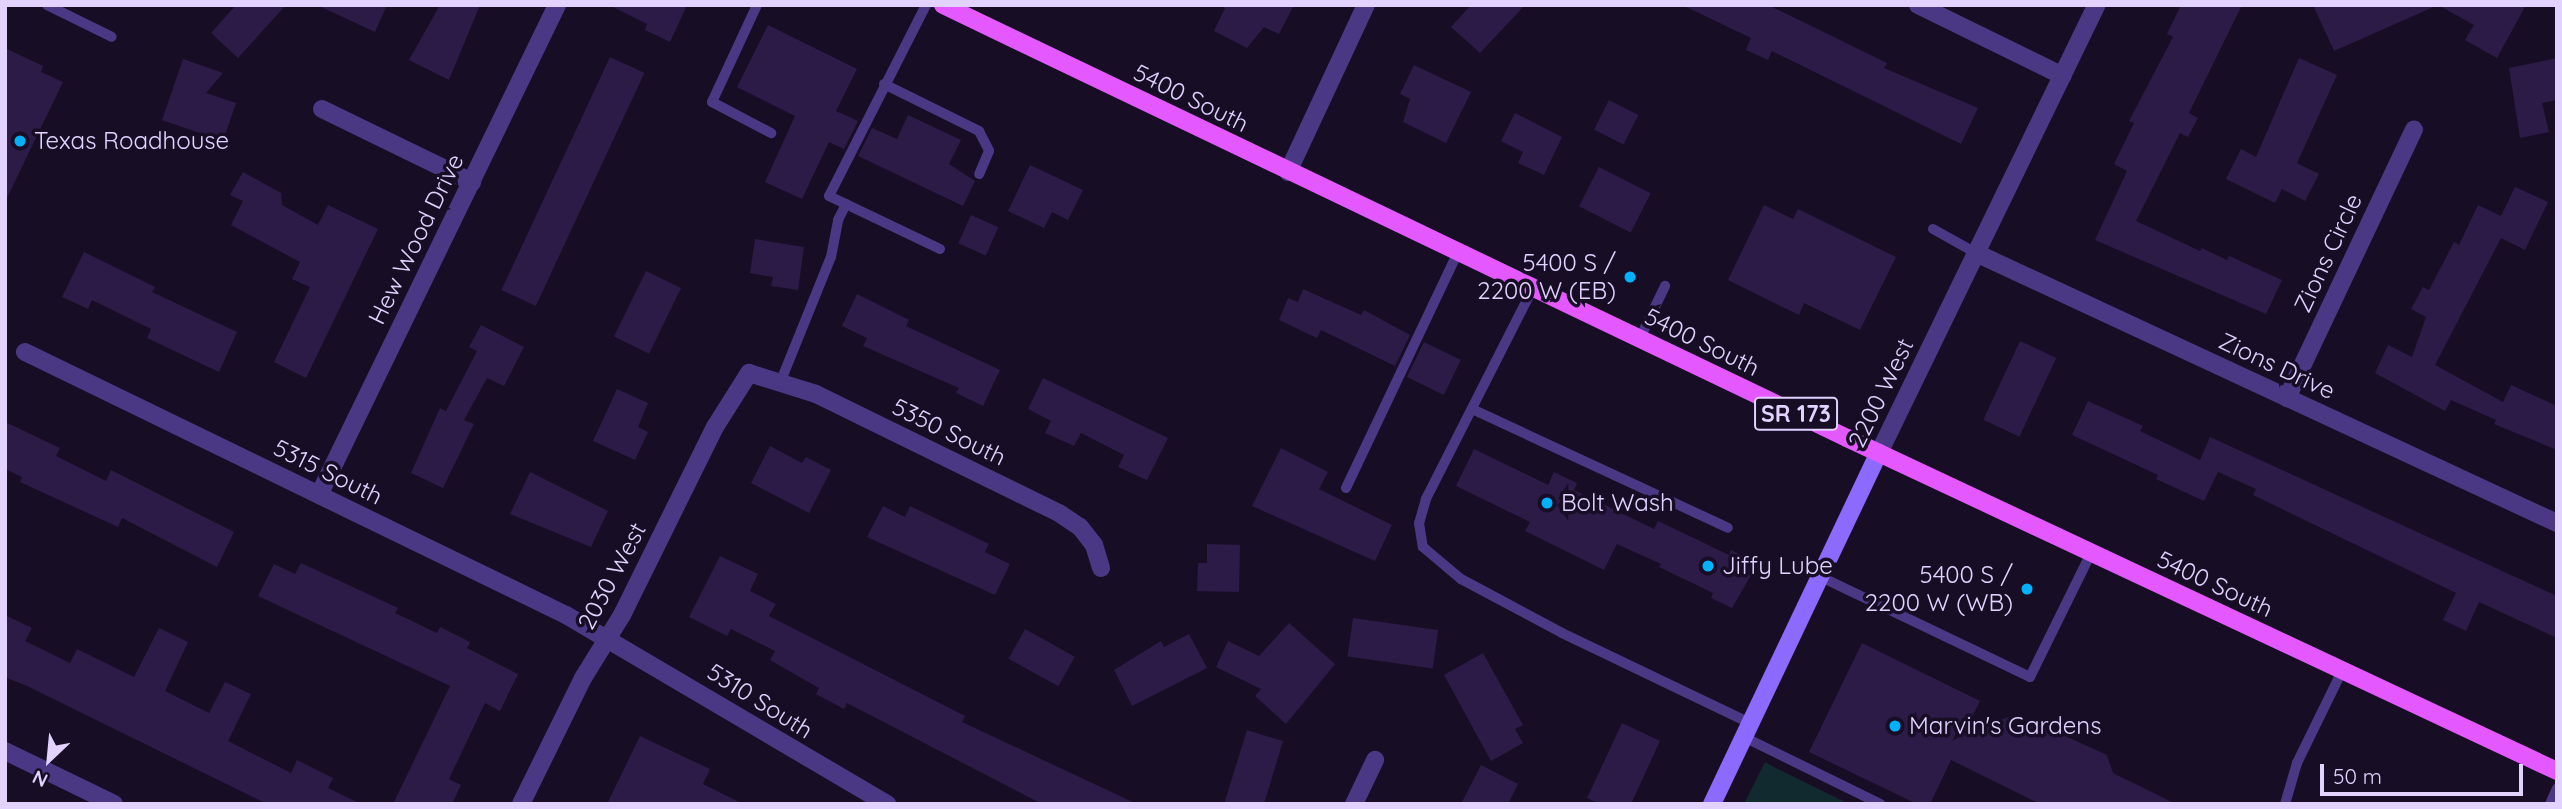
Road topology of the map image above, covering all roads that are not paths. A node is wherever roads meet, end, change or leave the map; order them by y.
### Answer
1 (47, 5) edge
2 (557, 5) edge
3 (926, 5) edge
4 (943, 5) edge
5 (1366, 5) edge
6 (1918, 5) edge
7 (2097, 5) edge
8 (752, 7) edge
9 (113, 37) dead end
10 (2063, 76) junction
11 (884, 84) junction
12 (322, 108) dead end
13 (2414, 129) dead end
14 (771, 133) dead end
15 (1288, 172) junction
16 (979, 174) dead end
17 (472, 182) junction
18 (846, 204) junction
19 (1933, 229) dead end
20 (940, 249) dead end
21 (1458, 252) junction
22 (1976, 253) junction
23 (1665, 286) dead end
24 (1533, 288) junction
25 (1640, 338) junction
26 (25, 352) dead end
27 (749, 373) joint
28 (780, 383) junction
29 (2287, 398) junction
30 (1472, 409) junction
31 (1879, 453) junction
32 (1346, 488) dead end
33 (319, 495) junction
34 (2557, 523) edge
35 (1728, 528) dead end
36 (2091, 553) junction
37 (1101, 568) dead end
38 (1819, 576) junction
39 (607, 639) junction
40 (2342, 671) junction
41 (1747, 730) junction
42 (5, 751) edge
43 (1375, 760) dead end
44 (2557, 771) edge
45 (2557, 788) edge
46 (114, 804) edge
47 (521, 804) edge
48 (887, 804) edge
49 (1354, 804) edge
50 (1712, 804) edge
51 (1880, 804) edge
52 (2285, 804) edge
53 (2550, 804) edge

1 - 9 lane
2 - 17 street, Hew Wood Drive
3 - 11 lane
4 - 15 main road, 5400 South / SR 173
5 - 15 street
6 - 10 street
7 - 10 street, 2200 West
8 - 14 lane
10 - 22 street, 2200 West
11 - 16 lane
11 - 18 lane
12 - 17 street
13 - 29 street, Zions Circle
15 - 21 main road, 5400 South / SR 173
17 - 33 street, Hew Wood Drive
18 - 20 lane
18 - 28 lane
19 - 22 lane
21 - 24 main road, 5400 South / SR 173
21 - 32 lane
22 - 29 street, Zions Drive
22 - 31 street, 2200 West
23 - 25 lane
24 - 25 main road, 5400 South / SR 173
24 - 30 lane
25 - 31 main road, 5400 South / SR 173
26 - 33 street, 5315 South
27 - 28 street, 5350 South
27 - 39 street, 2030 West
28 - 37 street, 5350 South
29 - 34 street, Zions Drive
30 - 35 lane
30 - 41 lane
31 - 36 main road, 5400 South / SR 173
31 - 38 street, 2200 West
33 - 39 street, 5315 South
36 - 38 lane
36 - 40 main road, 5400 South / SR 173
38 - 41 street, 2200 West
39 - 47 street, 2030 West
39 - 48 street, 5310 South
40 - 44 main road, 5400 South / SR 173
40 - 52 lane
41 - 50 street, 2200 West
41 - 51 lane
42 - 46 street
43 - 49 street
45 - 53 lane

